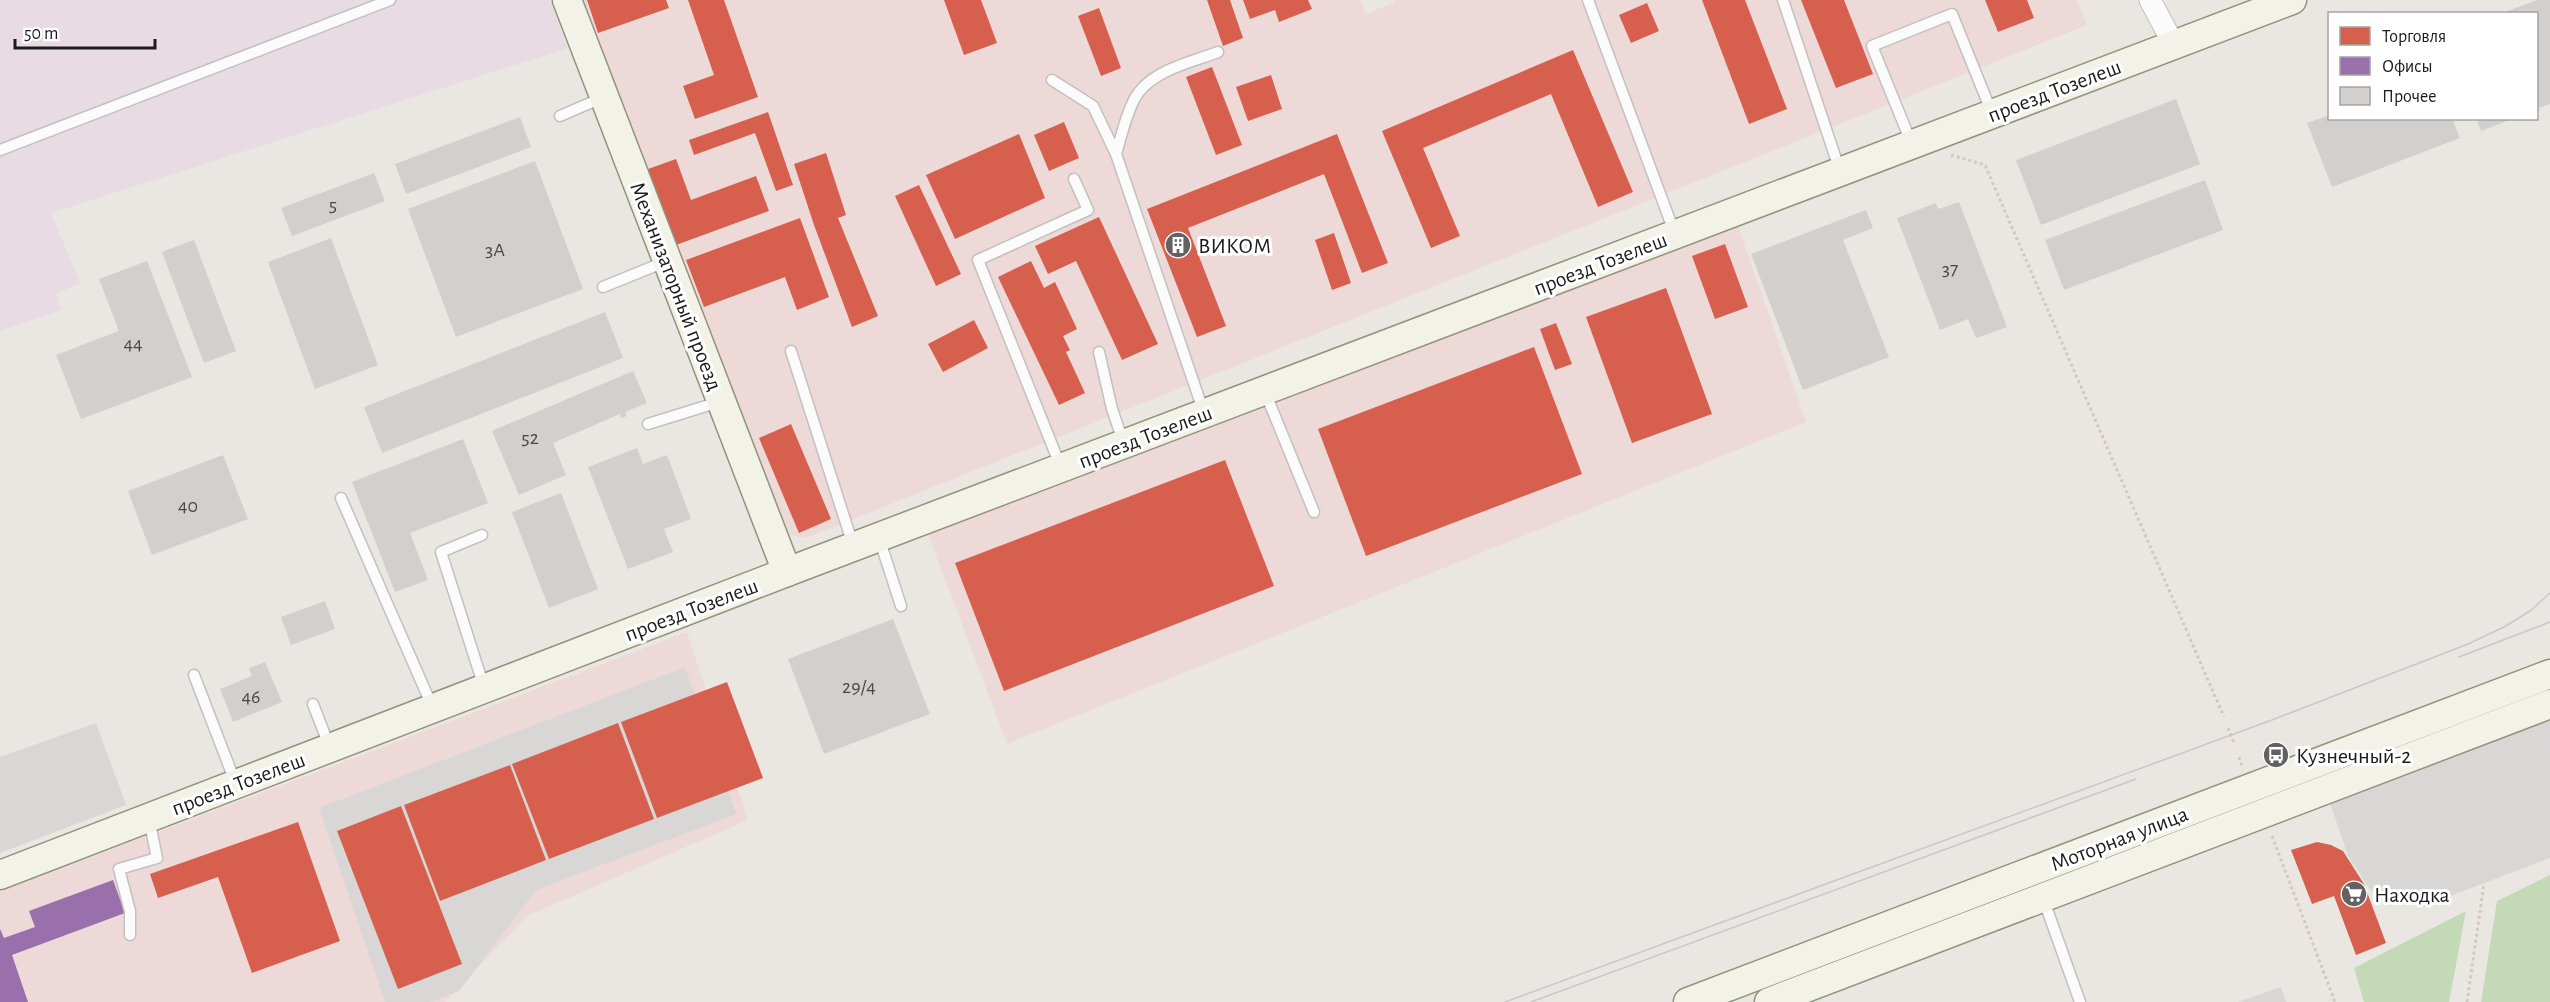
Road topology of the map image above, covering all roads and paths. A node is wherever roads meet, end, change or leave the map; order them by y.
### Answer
1 (390, 0) edge
2 (567, 0) edge
3 (1588, 0) edge
4 (1783, 0) edge
5 (2150, 0) edge
6 (2292, 0) edge
7 (2174, 45) junction
8 (1218, 52) dead end
9 (1052, 80) dead end
10 (604, 97) junction
11 (1992, 114) junction
12 (560, 116) dead end
13 (1923, 140) junction
14 (0, 150) edge
15 (1116, 154) junction
16 (1841, 171) junction
17 (1074, 179) dead end
18 (1675, 234) junction
19 (667, 261) junction
20 (603, 287) dead end
21 (791, 351) dead end
22 (1099, 352) dead end
23 (1265, 391) junction
24 (721, 401) junction
25 (1204, 414) junction
26 (648, 424) dead end
27 (1124, 444) junction
28 (1062, 469) junction
29 (341, 498) dead end
30 (1314, 512) dead end
31 (482, 536) dead end
32 (866, 542) junction
33 (787, 572) junction
34 (901, 606) dead end
35 (2550, 674) edge
36 (194, 675) dead end
37 (484, 689) junction
38 (313, 704) dead end
39 (2550, 704) edge
40 (433, 708) junction
41 (2224, 717) dead end
42 (2228, 728) dead end
43 (2235, 745) dead end
44 (330, 748) junction
45 (2239, 757) dead end
46 (236, 784) junction
47 (2250, 788) junction
48 (2261, 814) junction
49 (149, 818) junction
50 (2279, 851) junction
51 (2272, 854) dead end
52 (0, 875) edge
53 (2484, 883) dead end
54 (2043, 897) junction
55 (130, 935) dead end
56 (1688, 1002) edge
57 (1768, 1002) edge
58 (2080, 1002) edge
59 (2335, 1002) edge
60 (2467, 1002) edge

1 - 14 lane
2 - 10 street, Механизаторный проезд
3 - 18 lane
4 - 16 lane
5 - 7 street
6 - 7 street, проезд Тозелеш
7 - 11 street, проезд Тозелеш
8 - 15 lane
9 - 15 lane
10 - 12 lane
10 - 19 street, Механизаторный проезд
11 - 13 street, проезд Тозелеш
11 - 13 lane
13 - 16 street, проезд Тозелеш
13 - 41 path
15 - 25 lane
16 - 18 street, проезд Тозелеш
17 - 28 lane
18 - 23 street, проезд Тозелеш
19 - 20 lane
19 - 24 street, Механизаторный проезд
21 - 32 lane
22 - 27 lane
23 - 25 street, проезд Тозелеш
23 - 30 lane
24 - 26 lane
24 - 33 street, Механизаторный проезд
25 - 27 street, проезд Тозелеш
27 - 28 street, проезд Тозелеш
28 - 32 street, проезд Тозелеш
29 - 40 lane
31 - 37 lane
32 - 33 street, проезд Тозелеш
32 - 34 lane
33 - 37 street, проезд Тозелеш
35 - 47 street, Моторная улица
36 - 46 lane
37 - 40 street, проезд Тозелеш
38 - 44 lane
39 - 48 street, Моторная улица
40 - 44 street, проезд Тозелеш
42 - 43 path
44 - 46 street, проезд Тозелеш
45 - 47 path
46 - 49 street, проезд Тозелеш
47 - 56 street, Моторная улица
48 - 50 path
48 - 54 street, Моторная улица
49 - 52 street, проезд Тозелеш
49 - 55 lane
50 - 51 path
50 - 59 path
53 - 60 path
54 - 57 street, Моторная улица
54 - 58 lane

